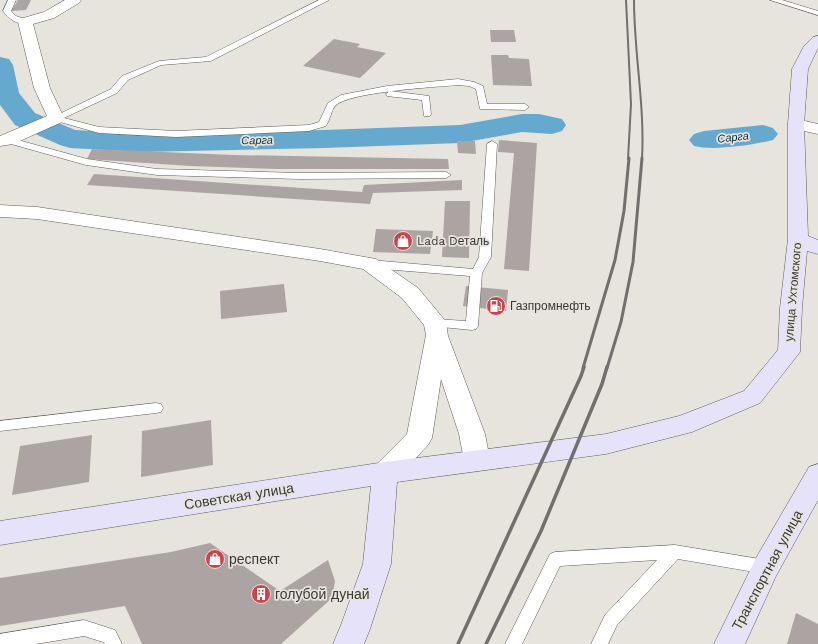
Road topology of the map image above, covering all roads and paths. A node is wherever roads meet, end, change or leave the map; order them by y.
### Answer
1 (12, 0) edge
2 (74, 0) edge
3 (325, 0) edge
4 (774, 0) edge
5 (818, 13) edge
6 (25, 22) junction
7 (818, 40) edge
8 (372, 92) junction
9 (525, 107) dead end
10 (427, 114) dead end
11 (56, 118) junction
12 (796, 124) junction
13 (818, 129) edge
14 (4, 141) edge
15 (492, 144) dead end
16 (446, 175) dead end
17 (0, 211) edge
18 (798, 239) junction
19 (818, 248) edge
20 (369, 264) junction
21 (476, 272) junction
22 (436, 329) junction
23 (156, 408) dead end
24 (0, 426) edge
25 (477, 460) junction
26 (385, 472) junction
27 (818, 477) edge
28 (0, 533) edge
29 (675, 552) junction
30 (766, 567) junction
31 (0, 642) edge
32 (114, 644) edge
33 (348, 644) edge
34 (514, 644) edge
35 (600, 644) edge
36 (729, 644) edge

1 - 6 lane
2 - 6 street
3 - 11 lane
4 - 5 lane
6 - 11 street
7 - 12 main road, улица Ухтомского
8 - 9 lane
8 - 10 lane
8 - 11 lane
11 - 14 street
12 - 13 street
12 - 18 main road, улица Ухтомского
14 - 16 lane
15 - 21 lane
17 - 20 street
18 - 19 main road
18 - 25 main road, улица Ухтомского
20 - 21 lane
20 - 22 street
21 - 22 lane
22 - 25 street
22 - 26 street
23 - 24 lane
25 - 26 main road, Советская улица
26 - 28 main road, Советская улица
26 - 33 main road
27 - 30 main road, Транспортная улица
29 - 30 lane
29 - 34 lane
29 - 35 lane
30 - 36 main road, Транспортная улица
31 - 32 lane

